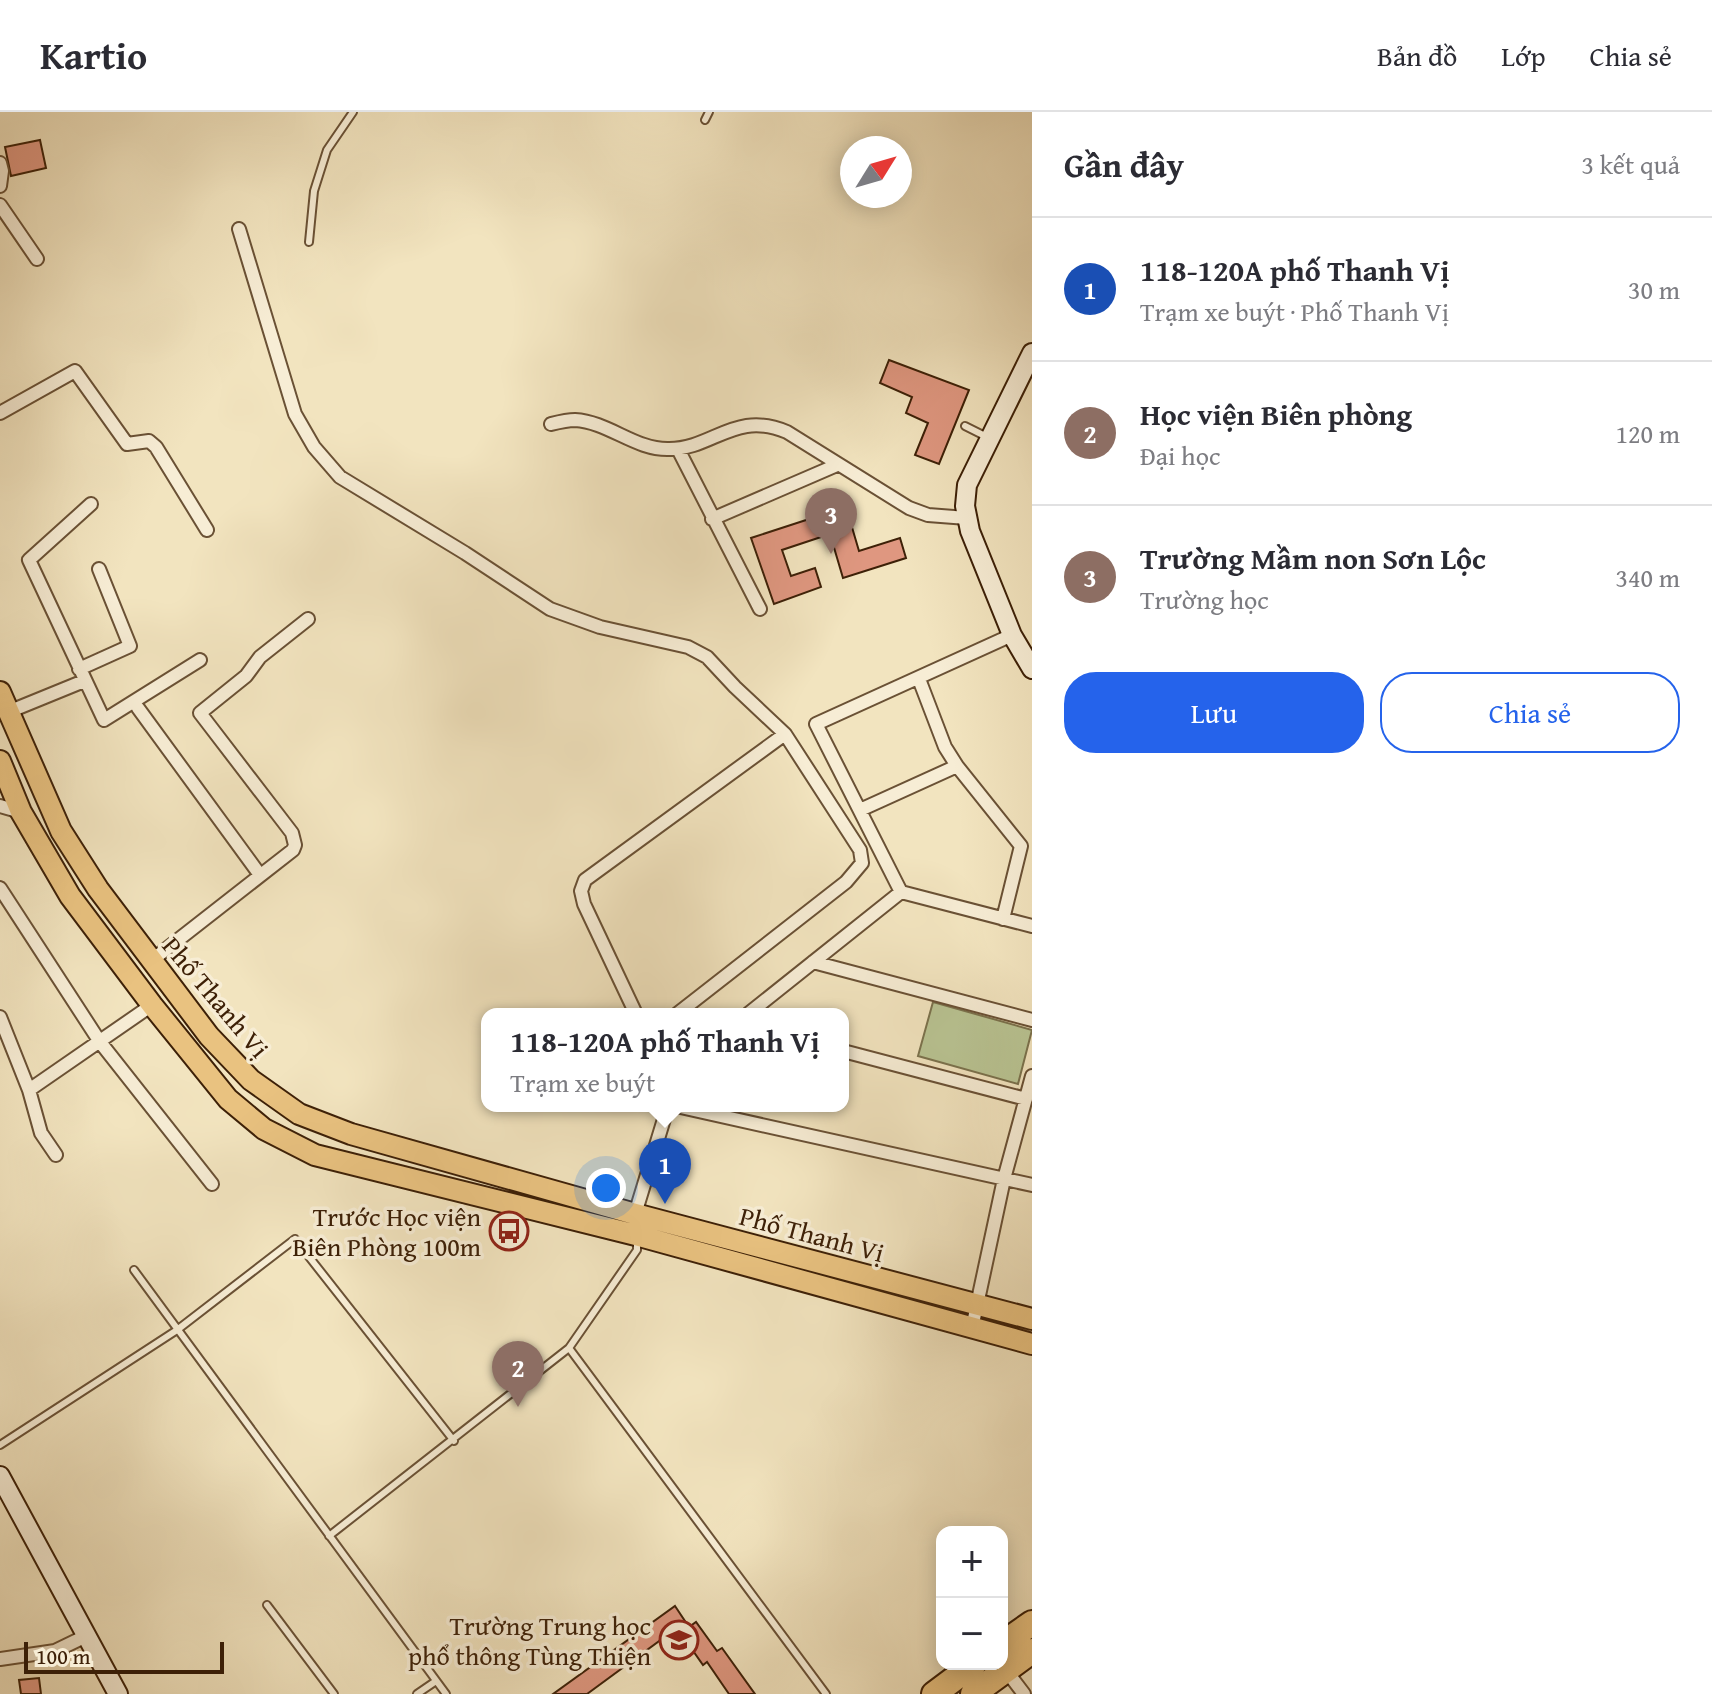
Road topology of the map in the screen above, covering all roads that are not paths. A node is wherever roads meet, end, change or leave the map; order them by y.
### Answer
1 (353, 112) edge
2 (709, 112) edge
3 (705, 120) dead end
4 (0, 163) edge
5 (0, 186) edge
6 (0, 205) edge
7 (239, 229) dead end
8 (309, 242) dead end
9 (37, 259) dead end
10 (1032, 353) edge
11 (0, 413) edge
12 (551, 424) dead end
13 (965, 426) dead end
14 (990, 439) junction
15 (678, 449) junction
16 (837, 465) junction
17 (91, 504) dead end
18 (967, 518) junction
19 (712, 519) junction
20 (207, 530) dead end
21 (99, 569) dead end
22 (760, 609) dead end
23 (308, 619) dead end
24 (1012, 635) junction
25 (200, 660) dead end
26 (1032, 669) edge
27 (82, 675) junction
28 (919, 679) junction
29 (0, 692) edge
30 (138, 708) dead end
31 (8, 712) junction
32 (785, 734) junction
33 (0, 761) edge
34 (957, 766) junction
35 (0, 806) edge
36 (860, 810) junction
37 (21, 812) junction
38 (260, 875) junction
39 (0, 888) edge
40 (901, 892) junction
41 (1003, 919) junction
42 (1032, 926) edge
43 (151, 961) junction
44 (813, 962) junction
45 (152, 1005) junction
46 (633, 1008) edge
47 (685, 1008) edge
48 (756, 1008) edge
49 (0, 1017) edge
50 (1032, 1020) edge
51 (100, 1042) junction
52 (849, 1053) edge
53 (1032, 1076) edge
54 (29, 1090) junction
55 (1026, 1099) junction
56 (666, 1112) edge
57 (703, 1112) edge
58 (56, 1155) dead end
59 (1004, 1179) junction
60 (212, 1184) dead end
61 (1032, 1185) edge
62 (635, 1214) junction
63 (636, 1235) junction
64 (134, 1270) dead end
65 (977, 1305) junction
66 (1032, 1319) edge
67 (972, 1328) junction
68 (177, 1330) junction
69 (1032, 1344) edge
70 (569, 1348) junction
71 (454, 1441) junction
72 (0, 1445) edge
73 (0, 1476) edge
74 (329, 1536) junction
75 (267, 1605) dead end
76 (1032, 1623) edge
77 (86, 1636) junction
78 (1008, 1640) edge
79 (1032, 1651) edge
80 (0, 1659) edge
81 (1008, 1667) edge
82 (966, 1670) edge
83 (1004, 1670) edge
84 (1006, 1670) edge
85 (436, 1681) junction
86 (118, 1694) edge
87 (334, 1694) edge
88 (417, 1694) edge
89 (446, 1694) edge
90 (826, 1694) edge
91 (934, 1694) edge
92 (973, 1694) edge
93 (1024, 1694) edge

1 - 8 lane
2 - 3 lane
4 - 5 street
6 - 9 street
7 - 32 street
10 - 14 street
11 - 20 street
12 - 15 street
13 - 14 lane
14 - 18 street
15 - 16 street
15 - 19 street
16 - 18 street
16 - 19 street
17 - 27 street
18 - 24 street
19 - 22 street
21 - 27 street
23 - 38 street
24 - 26 street
24 - 28 street
25 - 27 street
27 - 31 street
28 - 34 street
28 - 36 street
29 - 31 main road, Phố Thanh Vị
30 - 38 street
31 - 43 main road, Phố Thanh Vị
32 - 46 street
32 - 47 street
33 - 37 main road, Phố Thanh Vị
34 - 36 street
34 - 41 street
35 - 37 street
36 - 40 street
37 - 45 main road, Phố Thanh Vị
38 - 43 street
39 - 51 street
40 - 41 street
40 - 44 street
41 - 42 street
43 - 62 main road, Phố Thanh Vị
44 - 48 street
44 - 50 street
45 - 51 street
45 - 63 main road, Phố Thanh Vị
49 - 54 street
51 - 54 street
51 - 60 street
52 - 55 street
53 - 55 street
54 - 58 street
55 - 59 street
56 - 62 street
57 - 59 street
59 - 61 street
59 - 65 street
62 - 63 main road
62 - 65 main road, Phố Thanh Vị
63 - 67 main road, Phố Thanh Vị
63 - 70 lane
64 - 68 lane
65 - 66 main road, Phố Thanh Vị
65 - 67 street
67 - 69 main road, Phố Thanh Vị
68 - 71 lane
68 - 72 lane
68 - 74 lane
70 - 71 lane
70 - 90 lane
71 - 74 lane
73 - 77 street
74 - 85 lane
75 - 87 lane
76 - 78 highway
77 - 80 street
77 - 86 street
79 - 81 highway
82 - 91 highway
83 - 92 highway
84 - 93 street
85 - 88 lane
85 - 89 lane

